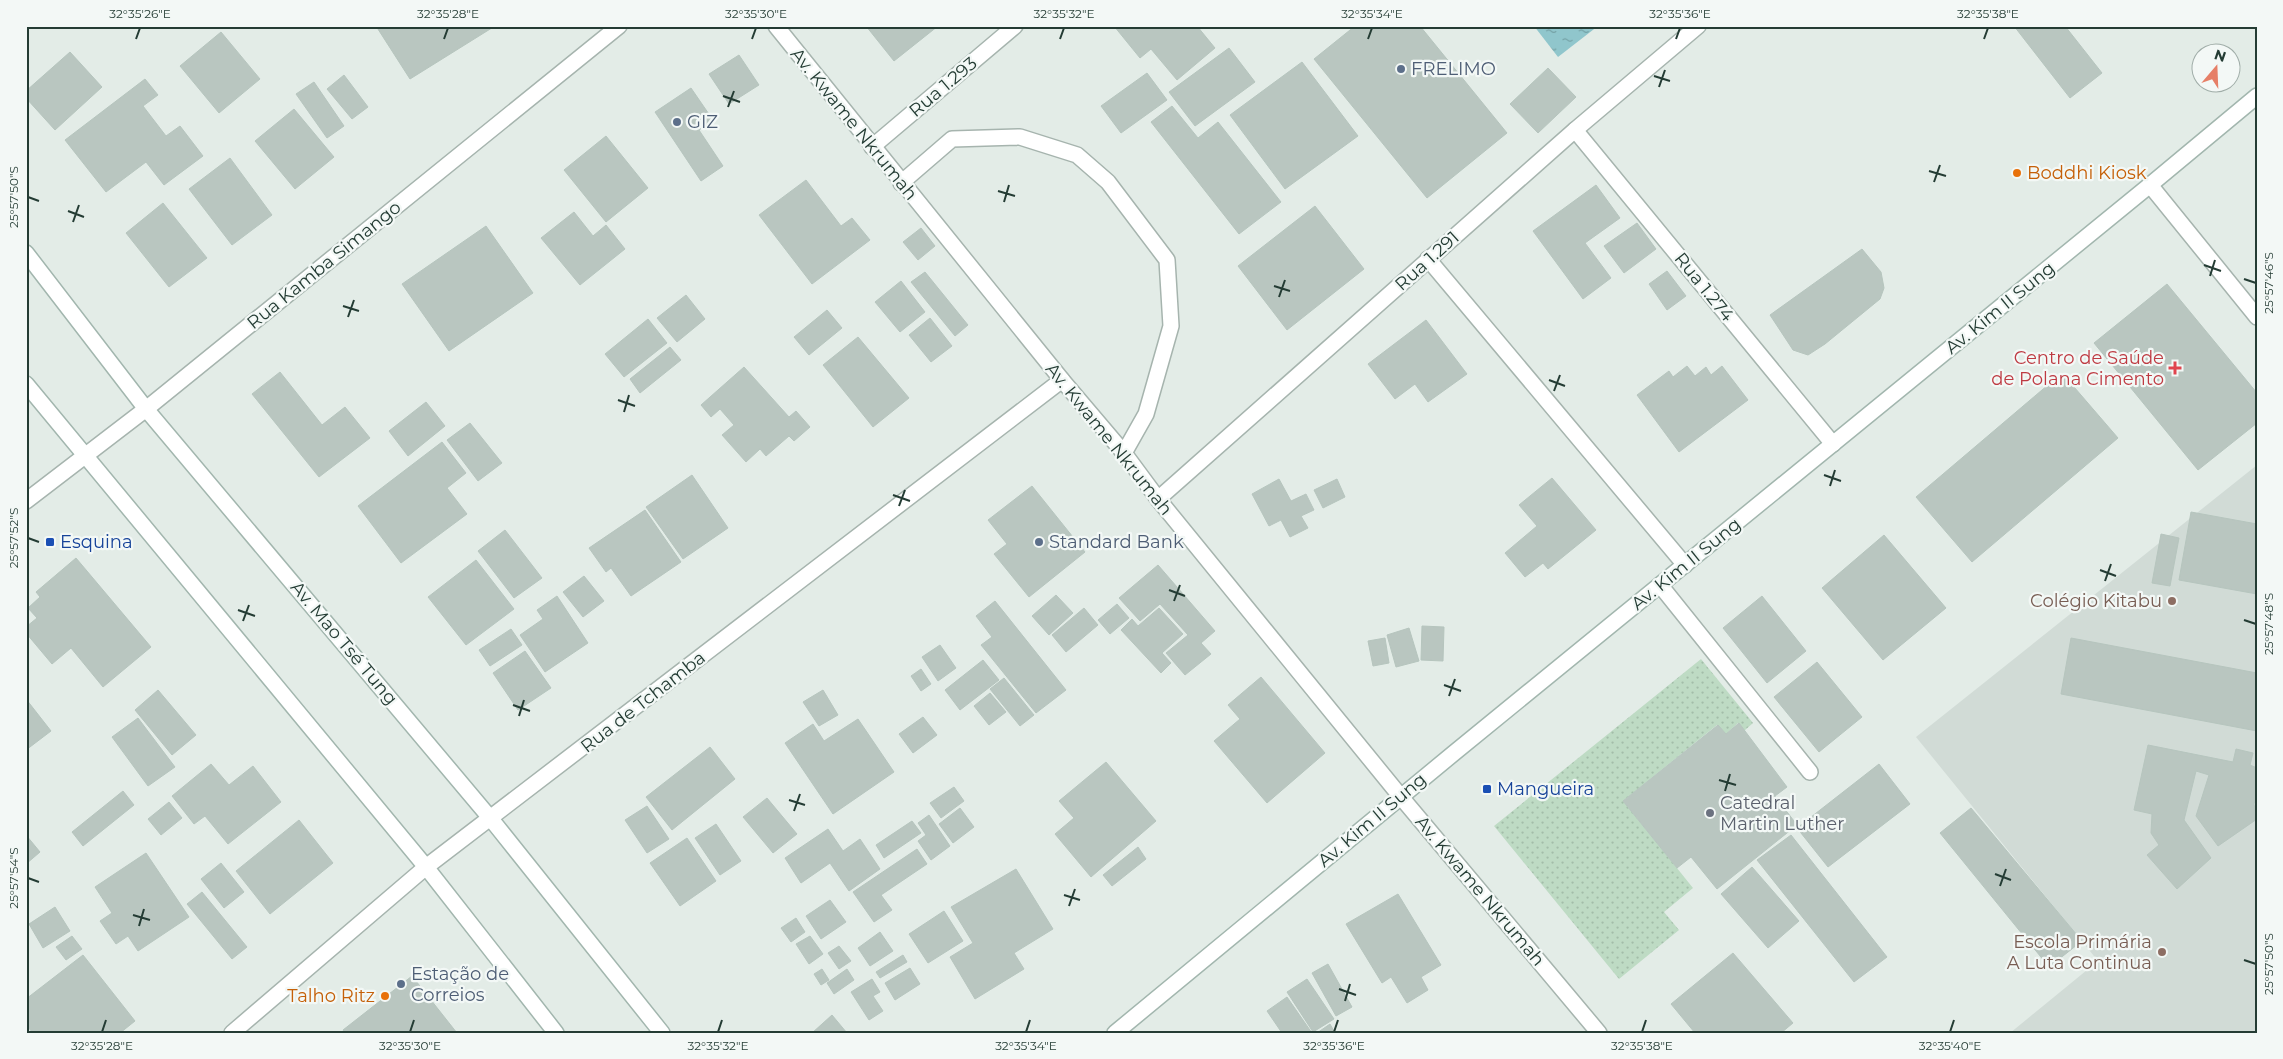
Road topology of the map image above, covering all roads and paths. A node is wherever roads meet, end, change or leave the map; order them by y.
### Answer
1 (619, 26) edge
2 (776, 26) edge
3 (1015, 26) edge
4 (1698, 26) edge
5 (2257, 96) edge
6 (1575, 130) junction
7 (872, 147) junction
8 (901, 183) junction
9 (2150, 185) junction
10 (26, 253) edge
11 (1428, 260) junction
12 (2257, 316) edge
13 (1062, 380) junction
14 (26, 384) edge
15 (146, 409) junction
16 (1833, 444) junction
17 (1124, 453) junction
18 (85, 456) junction
19 (1158, 499) junction
20 (26, 501) edge
21 (1685, 565) junction
22 (1660, 584) junction
23 (1810, 772) dead end
24 (1401, 797) junction
25 (491, 819) junction
26 (426, 867) junction
27 (232, 1033) edge
28 (556, 1033) edge
29 (662, 1033) edge
30 (1115, 1033) edge
31 (1599, 1033) edge

1 - 15 street, Rua Kamba Simango
2 - 7 street, Av. Kwame Nkrumah
3 - 7 street, Rua 1.293
4 - 6 street, Rua 1.291
5 - 9 street, Av. Kim II Sung
6 - 11 street, Rua 1.291
6 - 16 street, Rua 1.274
7 - 8 street, Av. Kwame Nkrumah
8 - 13 street, Av. Kwame Nkrumah
8 - 17 street
9 - 12 street
9 - 16 street, Av. Kim II Sung
10 - 15 street, Av. Mao Tsé Tung
11 - 19 street, Rua 1.291
11 - 21 street
13 - 17 street, Av. Kwame Nkrumah
13 - 25 street, Rua de Tchamba
14 - 18 street
15 - 18 street, Rua Kamba Simango
15 - 25 street, Av. Mao Tsé Tung
16 - 21 street, Av. Kim II Sung
17 - 19 street, Av. Kwame Nkrumah
18 - 20 street, Rua Kamba Simango
18 - 26 street
19 - 24 street, Av. Kwame Nkrumah
21 - 22 street, Av. Kim II Sung
22 - 23 street
22 - 24 street, Av. Kim II Sung
24 - 30 street, Av. Kim II Sung
24 - 31 street, Av. Kwame Nkrumah
25 - 26 street, Rua de Tchamba
25 - 29 street, Av. Mao Tsé Tung
26 - 27 street, Rua de Tchamba
26 - 28 street

